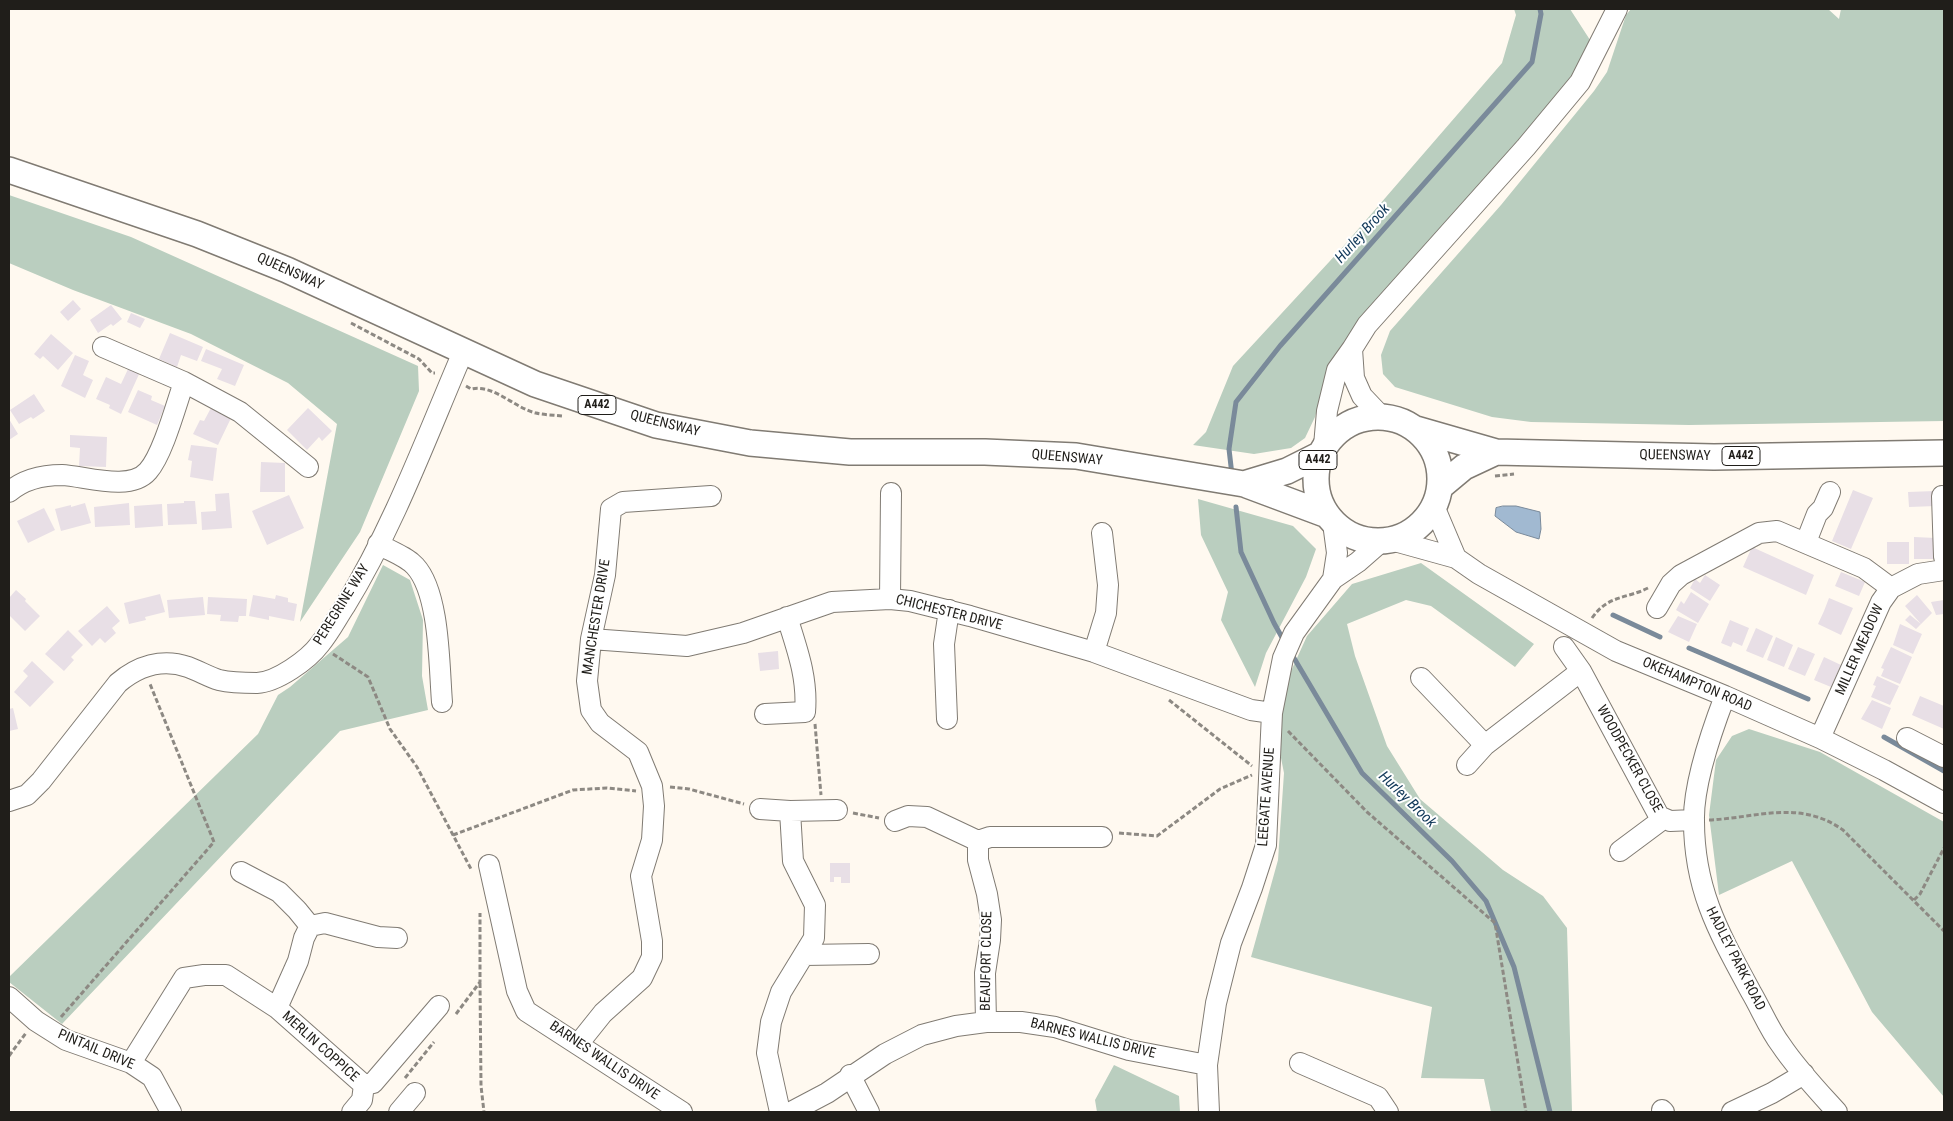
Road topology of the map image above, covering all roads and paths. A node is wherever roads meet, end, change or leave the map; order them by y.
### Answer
1 (1617, 9) edge
2 (9, 170) edge
3 (103, 347) dead end
4 (1352, 349) junction
5 (463, 352) junction
6 (184, 382) junction
7 (1381, 416) junction
8 (1416, 429) junction
9 (1322, 450) junction
10 (1496, 452) junction
11 (1944, 453) edge
12 (308, 467) dead end
13 (1236, 482) junction
14 (9, 492) edge
15 (1830, 492) dead end
16 (891, 493) dead end
17 (711, 496) dead end
18 (1942, 496) dead end
19 (1437, 497) junction
20 (1330, 519) junction
21 (1102, 533) dead end
22 (1386, 540) junction
23 (1806, 542) junction
24 (378, 544) junction
25 (1944, 557) edge
26 (1456, 558) junction
27 (1944, 570) edge
28 (1333, 579) junction
29 (1891, 588) junction
30 (890, 598) junction
31 (1657, 608) dead end
32 (949, 610) junction
33 (787, 617) junction
34 (590, 639) junction
35 (320, 645) junction
36 (1564, 647) dead end
37 (1094, 652) junction
38 (143, 667) junction
39 (1581, 671) junction
40 (1421, 678) dead end
41 (1725, 696) junction
42 (807, 697) junction
43 (1167, 698) dead end
44 (442, 702) dead end
45 (1272, 713) junction
46 (765, 714) dead end
47 (947, 719) dead end
48 (1820, 738) junction
49 (1907, 738) dead end
50 (1485, 745) junction
51 (1944, 757) edge
52 (1467, 765) dead end
53 (652, 789) junction
54 (9, 801) edge
55 (1944, 803) edge
56 (760, 809) joint
57 (831, 810) junction
58 (790, 815) junction
59 (902, 818) joint
60 (1664, 819) junction
61 (1694, 820) junction
62 (453, 835) junction
63 (1107, 835) joint
64 (978, 840) junction
65 (1944, 848) edge
66 (1620, 851) dead end
67 (480, 867) joint
68 (241, 872) dead end
69 (1914, 900) junction
70 (480, 906) dead end
71 (1944, 931) edge
72 (307, 932) junction
73 (397, 938) dead end
74 (869, 954) dead end
75 (804, 955) junction
76 (480, 982) junction
77 (9, 998) edge
78 (277, 1008) junction
79 (445, 1013) joint
80 (986, 1022) junction
81 (43, 1025) junction
82 (438, 1036) dead end
83 (579, 1043) junction
84 (9, 1056) edge
85 (130, 1063) junction
86 (1300, 1063) dead end
87 (1207, 1065) junction
88 (1804, 1074) junction
89 (850, 1076) junction
90 (364, 1086) junction
91 (409, 1087) joint
92 (171, 1112) edge
93 (352, 1112) edge
94 (399, 1112) edge
95 (484, 1112) edge
96 (682, 1112) edge
97 (780, 1112) edge
98 (791, 1112) edge
99 (869, 1112) edge
100 (1209, 1112) edge
101 (1388, 1112) edge
102 (1526, 1112) edge
103 (1732, 1112) edge
104 (1837, 1112) edge

1 - 4 street
2 - 5 main road, QUEENSWAY / A442
3 - 6 street
4 - 7 street
4 - 9 street
5 - 13 main road, QUEENSWAY / A442
5 - 24 street, PEREGRINE WAY
6 - 12 street
6 - 14 street
7 - 8 main road, A442
7 - 9 main road, A442
8 - 10 main road, A442
8 - 19 main road, A442
9 - 13 main road, A442
9 - 20 main road, A442
10 - 11 main road, QUEENSWAY / A442
10 - 19 main road, A442
13 - 20 main road, A442
15 - 23 street
16 - 30 street
17 - 34 street, MANCHESTER DRIVE
18 - 25 street
19 - 22 main road, A442
19 - 26 street
20 - 22 main road, A442
20 - 28 street, LEEGATE AVENUE
21 - 37 street
22 - 26 street, OKEHAMPTON ROAD
22 - 28 street, LEEGATE AVENUE
23 - 29 street
23 - 31 street
24 - 35 street, PEREGRINE WAY
24 - 44 street
26 - 41 street, OKEHAMPTON ROAD
27 - 29 street
28 - 45 street, LEEGATE AVENUE
29 - 48 street, MILLER MEADOW
30 - 32 street, CHICHESTER DRIVE
30 - 33 street, CHICHESTER DRIVE
32 - 37 street, CHICHESTER DRIVE
32 - 47 street
33 - 34 street, CHICHESTER DRIVE
33 - 42 street
34 - 53 street, MANCHESTER DRIVE
35 - 38 street, PEREGRINE WAY
35 - 62 path
36 - 39 street, WOODPECKER CLOSE
37 - 45 street, CHICHESTER DRIVE
38 - 54 street, PEREGRINE WAY
38 - 81 path
39 - 50 street
39 - 60 street, WOODPECKER CLOSE
40 - 50 street
41 - 48 street, OKEHAMPTON ROAD
41 - 61 street, HADLEY PARK ROAD
42 - 46 street
42 - 57 path
43 - 63 path
45 - 87 street, LEEGATE AVENUE
45 - 102 path
48 - 55 street, OKEHAMPTON ROAD
49 - 51 street
50 - 52 street
53 - 56 path
53 - 62 path
53 - 83 street, MANCHESTER DRIVE
56 - 58 street
57 - 58 street
57 - 59 path
58 - 75 street
59 - 64 street
60 - 61 street, WOODPECKER CLOSE
60 - 66 street
61 - 69 path
61 - 88 street, HADLEY PARK ROAD
62 - 67 path
63 - 64 street
64 - 80 street, BEAUFORT CLOSE
65 - 69 path
67 - 83 street, BARNES WALLIS DRIVE
68 - 72 street
69 - 71 path
70 - 76 path
72 - 73 street
72 - 78 street, MERLIN COPPICE
74 - 75 street
75 - 97 street
76 - 79 path
76 - 95 path
77 - 81 street, PINTAIL DRIVE
78 - 85 street, MERLIN COPPICE
78 - 90 street, MERLIN COPPICE
79 - 90 street
80 - 87 street, BARNES WALLIS DRIVE
80 - 89 street, BARNES WALLIS DRIVE
81 - 84 path
81 - 85 street, PINTAIL DRIVE
82 - 91 path
83 - 96 street, BARNES WALLIS DRIVE
85 - 92 street, PINTAIL DRIVE
86 - 101 street
87 - 100 street, LEEGATE AVENUE
88 - 103 street
88 - 104 street, HADLEY PARK ROAD
89 - 98 street, BARNES WALLIS DRIVE
89 - 99 street
90 - 93 street
91 - 94 street

